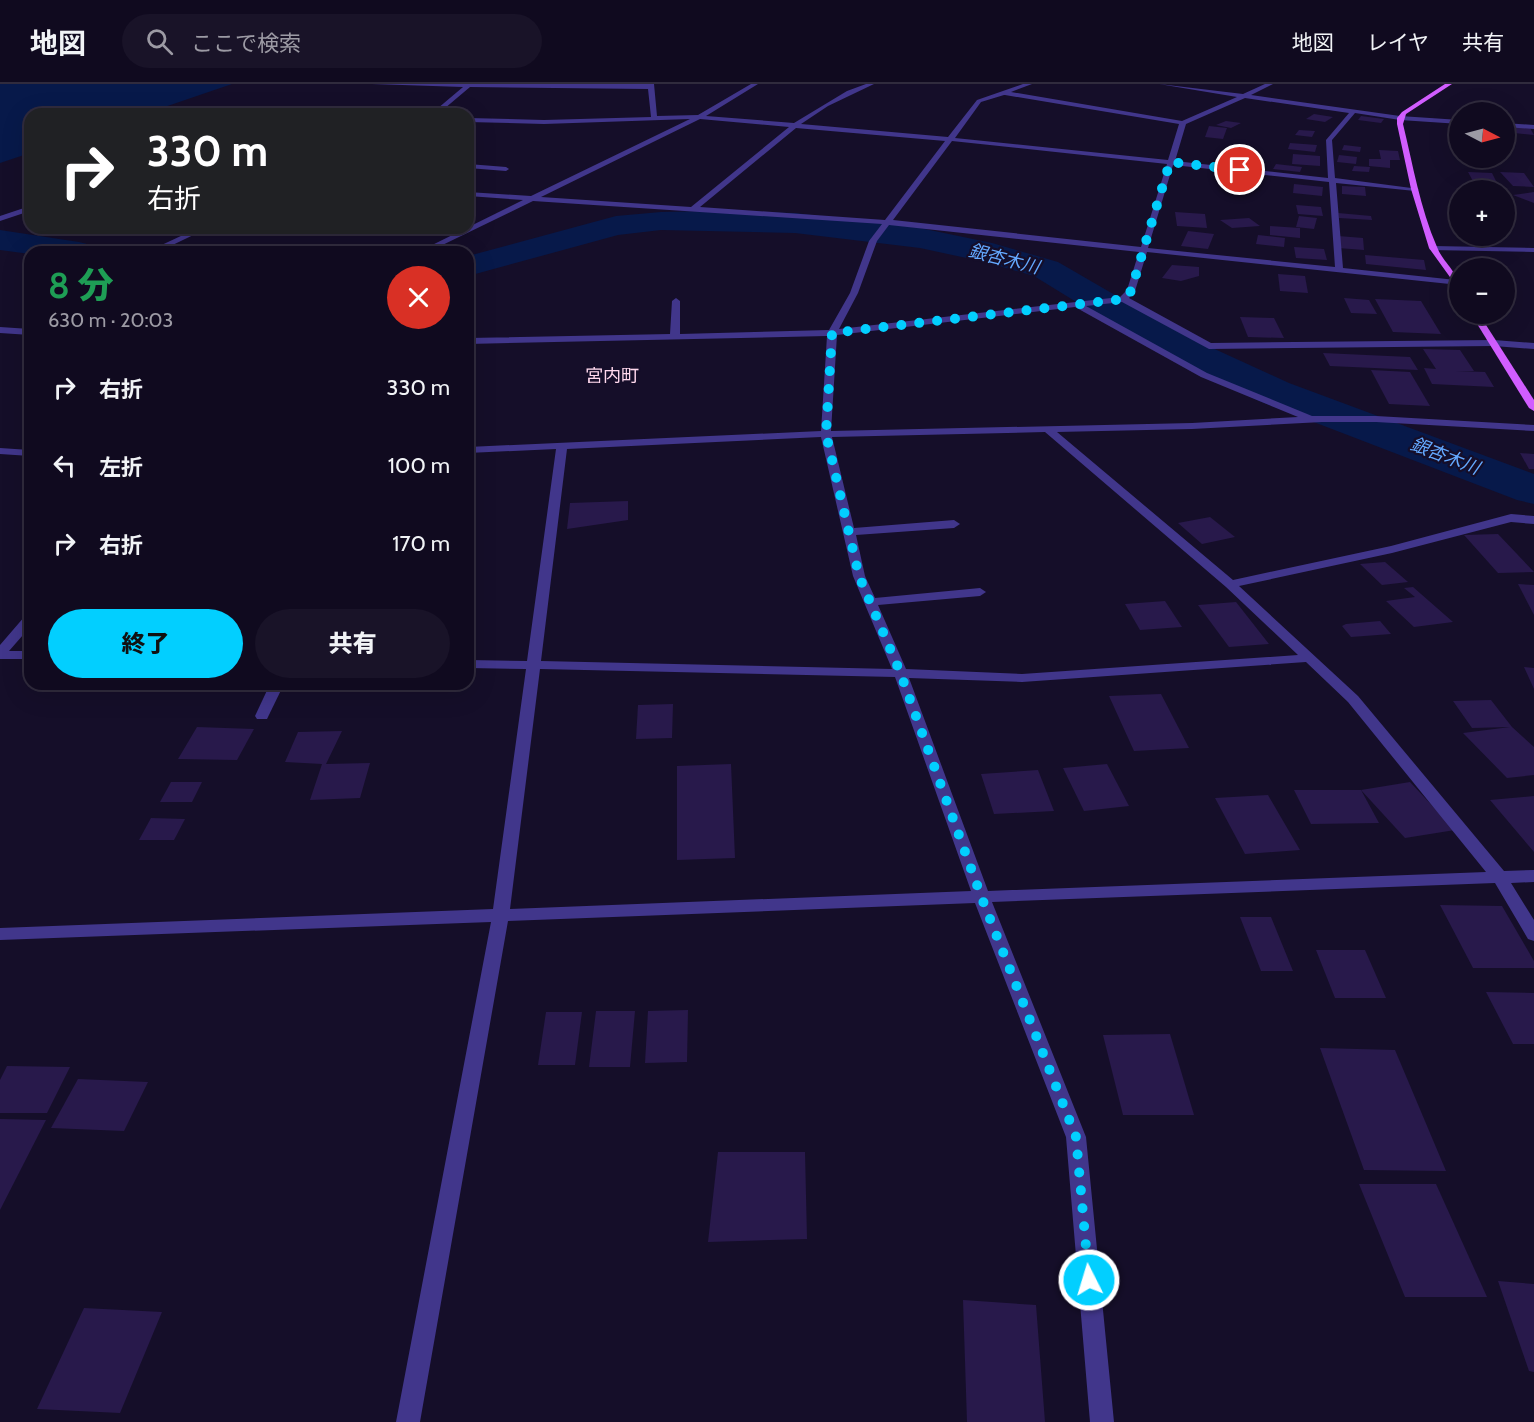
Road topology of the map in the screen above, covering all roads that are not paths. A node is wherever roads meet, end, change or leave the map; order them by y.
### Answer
1 (375, 84) edge
2 (755, 84) edge
3 (871, 84) edge
4 (1029, 84) edge
5 (1162, 84) edge
6 (1270, 84) edge
7 (1449, 84) edge
8 (469, 85) edge
9 (550, 86) edge
10 (651, 86) edge
11 (431, 87) edge
12 (1002, 93) junction
13 (1243, 96) junction
14 (441, 108) edge
15 (1354, 111) junction
16 (699, 117) junction
17 (1400, 118) junction
18 (474, 120) edge
19 (654, 120) junction
20 (1449, 121) edge
21 (1183, 123) junction
22 (795, 126) junction
23 (1515, 126) edge
24 (1534, 127) edge
25 (948, 139) junction
26 (1170, 162) junction
27 (474, 166) edge
28 (506, 169) dead end
29 (1332, 180) junction
30 (1415, 189) junction
31 (474, 194) edge
32 (534, 197) junction
33 (693, 208) junction
34 (24, 210) edge
35 (0, 219) edge
36 (886, 222) junction
37 (474, 226) edge
38 (191, 234) edge
39 (459, 234) edge
40 (164, 246) edge
41 (434, 246) edge
42 (1433, 248) junction
43 (1534, 249) edge
44 (1143, 251) junction
45 (1340, 271) junction
46 (1449, 272) edge
47 (1449, 285) edge
48 (1124, 299) junction
49 (676, 301) dead end
50 (1079, 306) junction
51 (1482, 324) edge
52 (0, 330) edge
53 (24, 332) edge
54 (832, 333) junction
55 (675, 336) junction
56 (474, 341) edge
57 (1494, 343) junction
58 (1534, 346) edge
59 (1534, 408) edge
60 (1317, 420) junction
61 (1534, 428) edge
62 (1047, 429) junction
63 (826, 434) junction
64 (562, 447) junction
65 (474, 450) edge
66 (0, 451) edge
67 (24, 453) edge
68 (1534, 520) edge
69 (954, 524) dead end
70 (849, 532) junction
71 (1230, 584) junction
72 (980, 592) dead end
73 (870, 602) junction
74 (24, 626) edge
75 (0, 654) edge
76 (24, 655) edge
77 (1308, 658) junction
78 (474, 664) edge
79 (532, 665) junction
80 (900, 672) junction
81 (275, 690) edge
82 (262, 716) dead end
83 (1534, 876) edge
84 (1500, 878) junction
85 (981, 896) junction
86 (501, 914) junction
87 (0, 934) edge
88 (1534, 935) edge
89 (408, 1422) edge
90 (1102, 1422) edge

1 - 11 street
2 - 16 street
3 - 22 street
4 - 12 street
5 - 13 street
6 - 13 street
7 - 17 main road
8 - 9 street
8 - 11 street
8 - 14 street
9 - 10 street
10 - 19 street
12 - 21 street
12 - 25 street
13 - 15 street
13 - 21 street
15 - 17 street
15 - 29 street
16 - 19 street
16 - 22 street
16 - 32 street
17 - 20 street
17 - 30 main road
18 - 19 street
21 - 26 street
22 - 25 street
22 - 33 street
23 - 24 street
25 - 26 street
25 - 36 street
26 - 29 street
26 - 44 street
27 - 28 street
29 - 30 street
29 - 45 street
30 - 42 main road
31 - 32 street
32 - 33 street
32 - 37 street
33 - 36 street
34 - 35 street
36 - 44 street
36 - 54 street
38 - 40 street
39 - 41 street
42 - 43 street
42 - 46 main road
44 - 45 street
44 - 48 street
45 - 47 street
48 - 50 street
48 - 57 street
49 - 55 street
50 - 54 street
50 - 60 street
51 - 57 main road
52 - 53 street
54 - 55 street
54 - 63 street
55 - 56 street
57 - 58 street
57 - 59 main road
60 - 61 street
60 - 62 street
62 - 63 street
62 - 71 street
63 - 64 street
63 - 70 street
64 - 65 street
64 - 79 street
66 - 67 street
68 - 71 street
69 - 70 street
70 - 73 street
71 - 77 street
72 - 73 street
73 - 80 street
74 - 75 street
75 - 76 street
77 - 80 street
77 - 84 street
78 - 79 street
79 - 80 street
79 - 86 street
80 - 85 street
81 - 82 street
83 - 84 street
84 - 85 street
84 - 88 street
85 - 86 street
85 - 90 street
86 - 87 street
86 - 89 street

